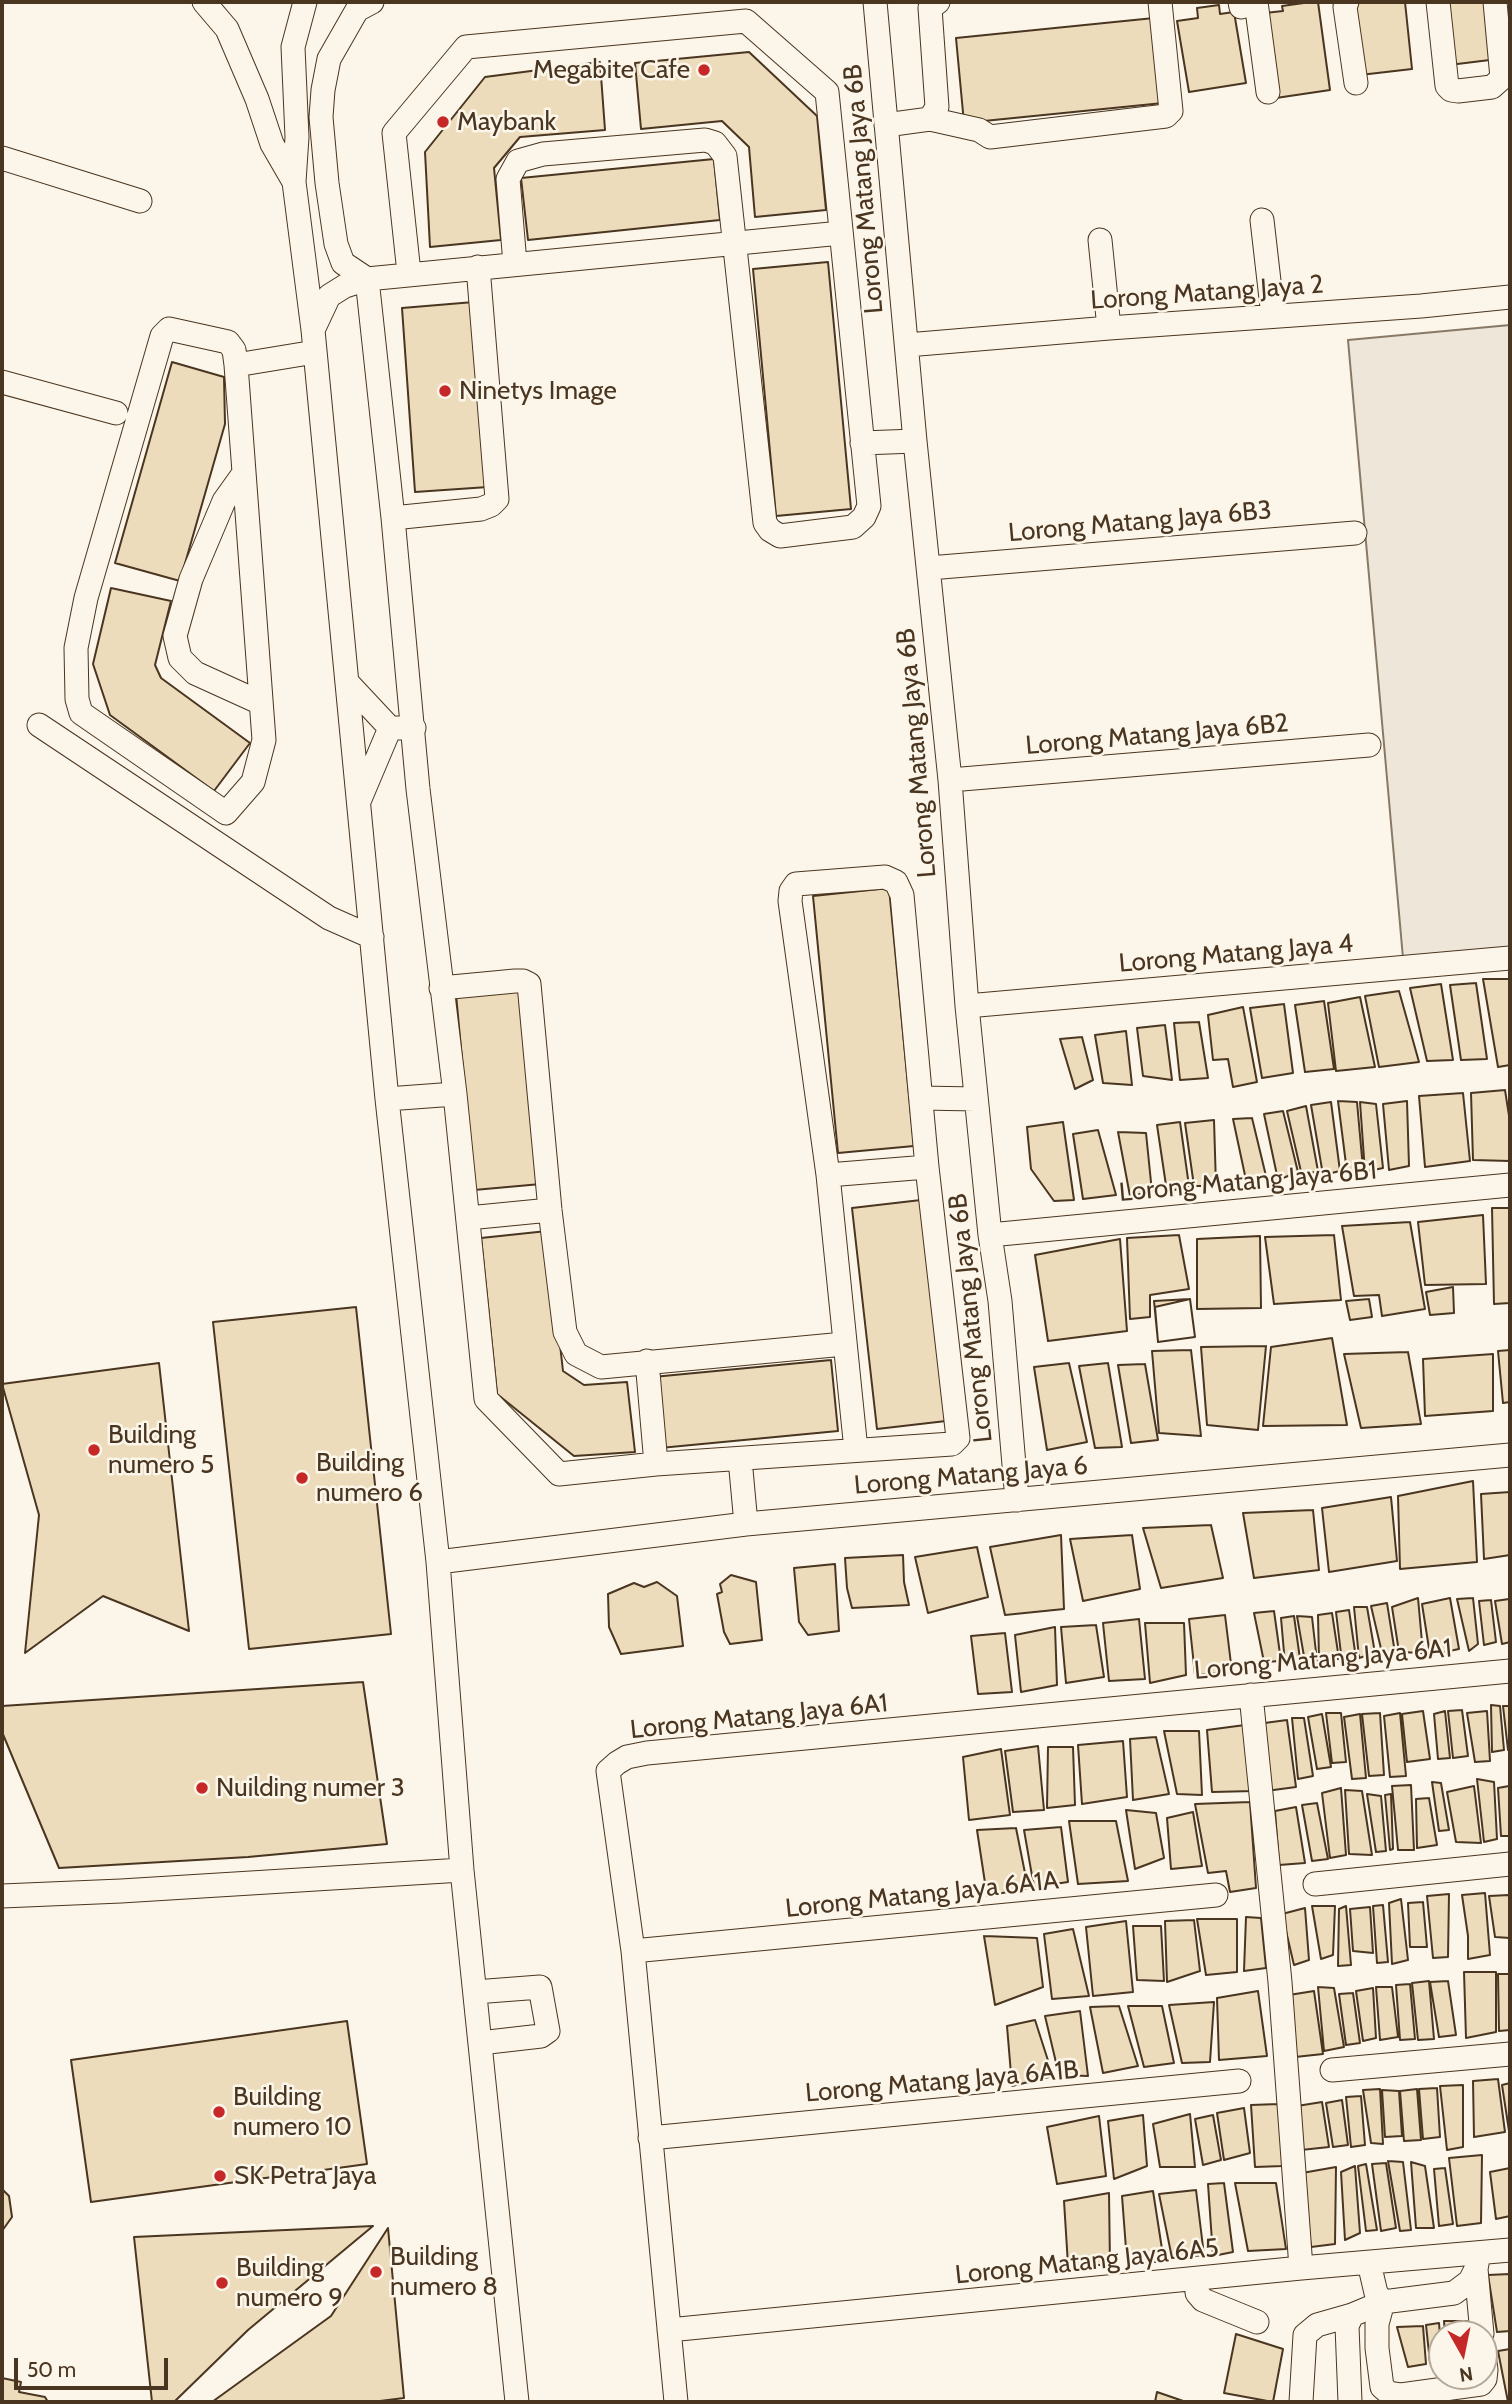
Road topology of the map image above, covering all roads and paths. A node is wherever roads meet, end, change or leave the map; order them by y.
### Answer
1 (204, 2) edge
2 (305, 2) edge
3 (372, 2) edge
4 (875, 2) edge
5 (938, 2) edge
6 (1160, 2) edge
7 (1347, 2) edge
8 (1438, 2) edge
9 (1495, 2) edge
10 (1246, 3) edge
11 (1356, 83) dead end
12 (1268, 92) dead end
13 (930, 119) junction
14 (886, 125) junction
15 (2, 158) edge
16 (294, 182) junction
17 (139, 201) dead end
18 (1262, 220) dead end
19 (841, 233) junction
20 (1100, 240) dead end
21 (734, 244) junction
22 (516, 264) junction
23 (478, 267) junction
24 (409, 273) junction
25 (367, 279) junction
26 (1510, 297) edge
27 (1273, 316) junction
28 (1109, 328) junction
29 (314, 341) junction
30 (907, 345) junction
31 (236, 365) junction
32 (2, 382) edge
33 (116, 412) dead end
34 (915, 441) junction
35 (862, 443) junction
36 (244, 472) junction
37 (393, 517) junction
38 (1355, 533) dead end
39 (929, 568) junction
40 (347, 682) junction
41 (261, 703) junction
42 (39, 724) dead end
43 (390, 728) junction
44 (414, 728) junction
45 (1368, 745) dead end
46 (950, 780) junction
47 (359, 802) junction
48 (226, 813) junction
49 (207, 837) junction
50 (372, 937) junction
51 (1510, 958) edge
52 (441, 988) junction
53 (967, 1006) junction
54 (455, 1094) junction
55 (921, 1098) junction
56 (387, 1099) junction
57 (976, 1099) junction
58 (927, 1167) junction
59 (828, 1175) junction
60 (1510, 1185) edge
61 (550, 1210) junction
62 (468, 1218) junction
63 (990, 1235) junction
64 (844, 1344) junction
65 (647, 1361) junction
66 (856, 1450) junction
67 (1510, 1455) edge
68 (740, 1459) junction
69 (656, 1464) junction
70 (1017, 1500) junction
71 (746, 1524) junction
72 (438, 1562) junction
73 (1510, 1671) edge
74 (1251, 1695) junction
75 (1510, 1864) edge
76 (462, 1870) junction
77 (1315, 1884) dead end
78 (1216, 1895) dead end
79 (2, 1896) edge
80 (633, 1951) junction
81 (475, 1992) junction
82 (480, 2042) junction
83 (1510, 2054) edge
84 (1332, 2070) dead end
85 (1239, 2081) dead end
86 (650, 2138) junction
87 (1510, 2250) edge
88 (1478, 2261) junction
89 (1369, 2263) junction
90 (1301, 2268) junction
91 (1197, 2280) junction
92 (1383, 2302) junction
93 (1352, 2315) junction
94 (1481, 2320) edge
95 (1257, 2322) dead end
96 (669, 2330) junction
97 (1441, 2390) edge
98 (517, 2402) edge
99 (676, 2402) edge
100 (1301, 2402) edge
101 (1350, 2402) edge

1 - 16 street
2 - 16 street
3 - 25 street
4 - 14 street, Lorong Matang Jaya 6B
5 - 13 street
6 - 13 street
7 - 11 street
8 - 9 street
10 - 12 street
13 - 14 street
14 - 30 street, Lorong Matang Jaya 6B
15 - 17 street
16 - 29 street
18 - 27 street
19 - 21 street
19 - 24 street
19 - 35 street
20 - 28 street
21 - 22 street
21 - 22 street
21 - 35 street
22 - 23 street
23 - 24 street
23 - 37 street
24 - 25 street
25 - 29 street
25 - 37 street
26 - 27 street, Lorong Matang Jaya 2
27 - 28 street, Lorong Matang Jaya 2
28 - 30 street, Lorong Matang Jaya 2
29 - 31 street
29 - 40 street
30 - 34 street, Lorong Matang Jaya 6B
31 - 36 street
31 - 48 street
32 - 33 street
34 - 35 street
34 - 39 street, Lorong Matang Jaya 6B
36 - 41 street
36 - 41 street
37 - 44 street
38 - 39 street, Lorong Matang Jaya 6B3
39 - 46 street, Lorong Matang Jaya 6B
40 - 43 street
40 - 47 street
41 - 48 street
42 - 49 street
43 - 44 street
43 - 47 street
44 - 52 street
45 - 46 street, Lorong Matang Jaya 6B2
46 - 53 street, Lorong Matang Jaya 6B
47 - 50 street
48 - 49 street
49 - 50 street
50 - 56 street
51 - 53 street, Lorong Matang Jaya 4
52 - 54 street
52 - 61 street
53 - 57 street, Lorong Matang Jaya 6B
54 - 56 street
54 - 62 street
55 - 57 street
55 - 58 street
55 - 59 street
56 - 72 street
57 - 63 street, Lorong Matang Jaya 6B
58 - 59 street
58 - 66 street
59 - 64 street
60 - 63 street, Lorong Matang Jaya 6B1
61 - 62 street
61 - 65 street
62 - 69 street
63 - 70 street, Lorong Matang Jaya 6B
64 - 65 street
64 - 66 street
65 - 69 street
66 - 68 street
67 - 70 street, Lorong Matang Jaya 6
68 - 69 street
68 - 71 street
70 - 71 street, Lorong Matang Jaya 6
71 - 72 street, Lorong Matang Jaya 6
72 - 76 street
73 - 74 street, Lorong Matang Jaya 6A1
74 - 80 street, Lorong Matang Jaya 6A1
74 - 90 street
75 - 77 street
76 - 79 street
76 - 81 street
78 - 80 street, Lorong Matang Jaya 6A1A
80 - 86 street, Lorong Matang Jaya 6A1
81 - 82 street
81 - 82 street
82 - 98 street
83 - 84 street
85 - 86 street, Lorong Matang Jaya 6A1B
86 - 96 street, Lorong Matang Jaya 6A1
87 - 88 street, Lorong Matang Jaya 6A5
88 - 89 street, Lorong Matang Jaya 6A5
88 - 92 street
88 - 94 street
89 - 90 street, Lorong Matang Jaya 6A5
89 - 92 street
90 - 91 street, Lorong Matang Jaya 6A5
91 - 95 street
91 - 96 street, Lorong Matang Jaya 6A5
92 - 93 street
92 - 97 street
93 - 100 street
93 - 101 street
96 - 99 street, Lorong Matang Jaya 6A1

